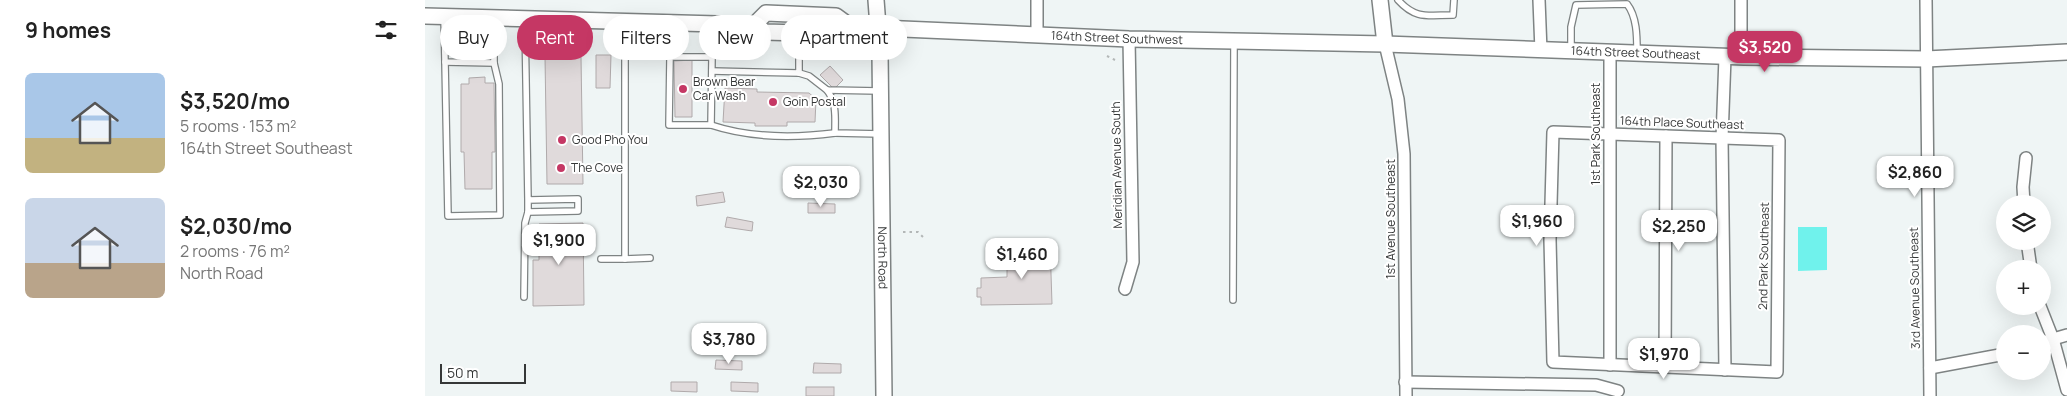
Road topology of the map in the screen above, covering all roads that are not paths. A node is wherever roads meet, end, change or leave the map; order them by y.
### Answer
1 (876, 0) edge
2 (1037, 0) edge
3 (1380, 0) edge
4 (1399, 0) edge
5 (1454, 0) edge
6 (1539, 0) edge
7 (1741, 0) edge
8 (1926, 0) edge
9 (1628, 2) edge
10 (763, 15) edge
11 (812, 15) edge
12 (878, 15) edge
13 (425, 16) edge
14 (440, 16) edge
15 (907, 29) edge
16 (1037, 35) junction
17 (1129, 40) junction
18 (1234, 42) junction
19 (1385, 44) junction
20 (1541, 51) junction
21 (1571, 52) junction
22 (2067, 52) edge
23 (1611, 53) junction
24 (1637, 54) junction
25 (699, 57) edge
26 (1725, 57) junction
27 (1744, 58) junction
28 (1926, 59) junction
29 (526, 60) edge
30 (625, 60) edge
31 (712, 60) edge
32 (799, 60) edge
33 (881, 60) edge
34 (445, 62) joint
35 (494, 63) joint
36 (712, 71) junction
37 (799, 73) junction
38 (827, 90) junction
39 (881, 91) junction
40 (711, 125) junction
41 (835, 133) junction
42 (882, 134) junction
43 (1609, 134) junction
44 (1666, 136) junction
45 (1723, 138) junction
46 (1779, 140) joint
47 (2026, 158) dead end
48 (2023, 195) edge
49 (528, 200) junction
50 (527, 212) junction
51 (625, 258) junction
52 (650, 258) dead end
53 (601, 259) dead end
54 (1125, 289) dead end
55 (524, 297) dead end
56 (1233, 300) dead end
57 (2067, 335) edge
58 (2051, 340) edge
59 (2051, 349) edge
60 (1996, 356) edge
61 (1610, 365) junction
62 (1665, 367) junction
63 (1930, 368) junction
64 (1725, 370) junction
65 (1405, 382) junction
66 (2067, 390) edge
67 (1618, 391) dead end
68 (884, 396) edge
69 (1406, 396) edge
70 (1930, 396) edge

1 - 12 main road, North Road
2 - 16 street
3 - 19 main road
4 - 5 lane
6 - 20 street
7 - 27 street
8 - 28 street, 3rd Avenue Southeast
9 - 21 lane
9 - 24 lane
10 - 11 main road, 164th Street Southwest
13 - 14 main road, 164th Street Southwest
15 - 16 main road, 164th Street Southwest
16 - 17 main road, 164th Street Southwest
17 - 18 main road, 164th Street Southwest
17 - 54 street, Meridian Avenue South
18 - 19 main road, 164th Street Southwest
18 - 56 lane
19 - 20 main road, 164th Street Southeast
19 - 65 street, 1st Avenue Southeast
20 - 21 main road, 164th Street Southeast
21 - 23 main road, 164th Street Southeast
22 - 28 main road, 164th Street Southeast
23 - 24 main road, 164th Street Southeast
23 - 43 street, 1st Park Southeast
24 - 26 main road, 164th Street Southeast
25 - 40 lane
26 - 27 main road, 164th Street Southeast
26 - 45 street
27 - 28 main road, 164th Street Southeast
28 - 63 street, 3rd Avenue Southeast
29 - 49 lane
30 - 51 lane
31 - 36 lane
32 - 37 lane
33 - 39 main road, North Road
34 - 35 lane
34 - 35 lane
36 - 37 lane
36 - 40 lane
37 - 38 lane
38 - 39 lane
38 - 41 lane
39 - 42 main road, North Road
40 - 41 lane
41 - 42 lane
42 - 68 main road, North Road
43 - 44 street, 164th Place Southeast
43 - 61 street, 1st Park Southeast
43 - 61 street, 164th Place Southeast
44 - 45 street, 164th Place Southeast
44 - 62 street
45 - 46 street, 164th Place Southeast
45 - 64 street
46 - 64 street, 2nd Park Southeast
47 - 48 street
49 - 50 lane
49 - 50 lane
50 - 55 lane
51 - 52 lane
51 - 53 lane
57 - 58 street
59 - 66 street
60 - 63 street
61 - 62 street
62 - 64 street
63 - 70 street, 3rd Avenue Southeast
65 - 67 street
65 - 69 street, 1st Avenue Southeast

